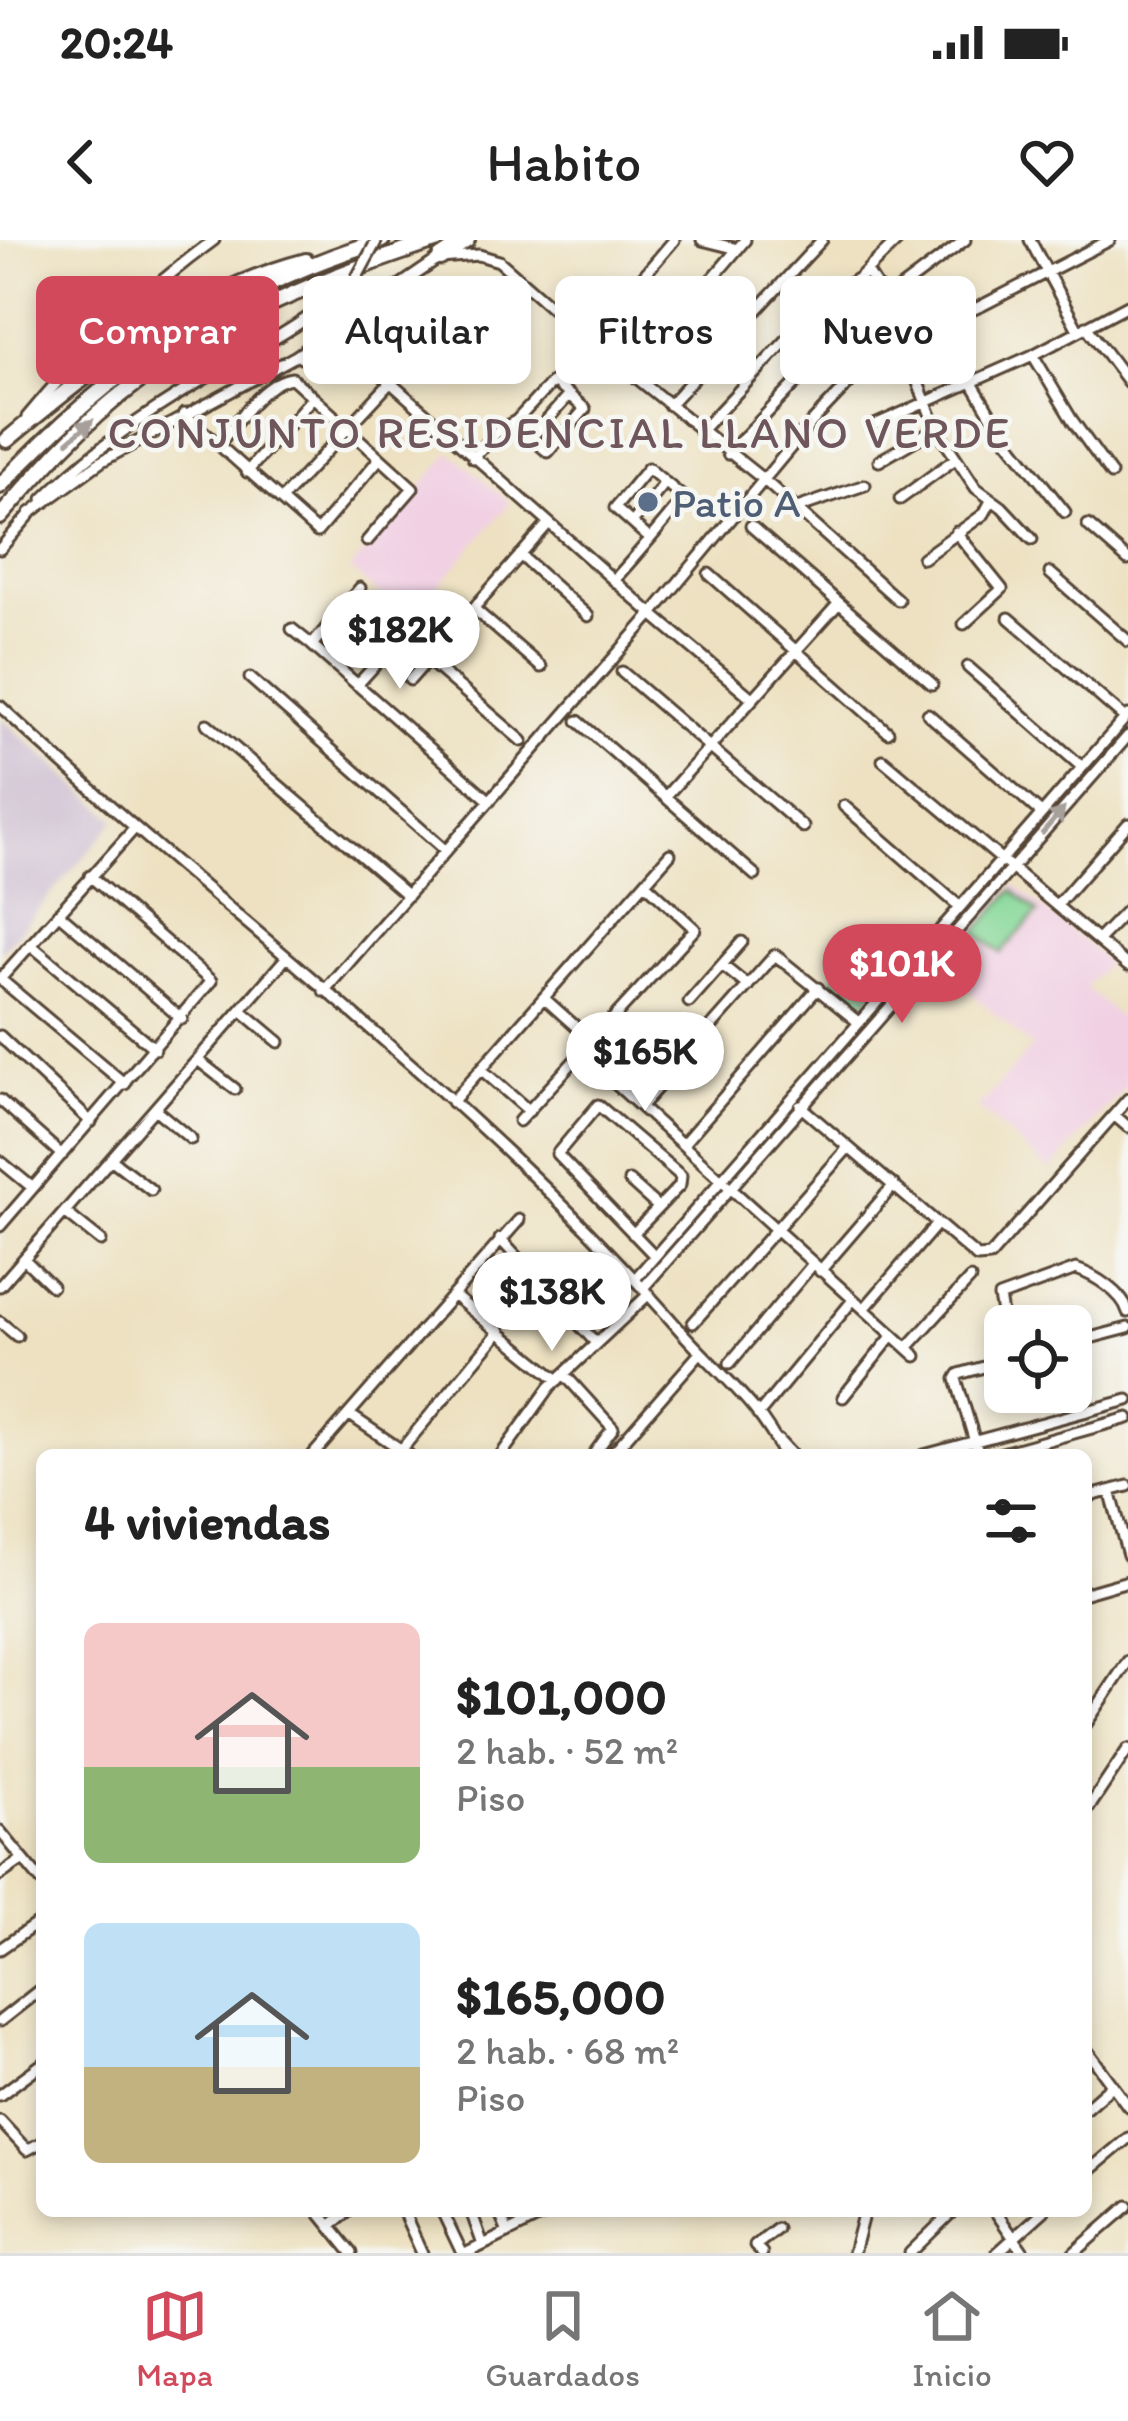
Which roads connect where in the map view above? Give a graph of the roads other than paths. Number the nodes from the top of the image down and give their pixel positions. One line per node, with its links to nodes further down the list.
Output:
1 (202, 240): 16 (street)
2 (214, 240): 16 (street)
3 (379, 240): 14 (highway); 75 (street, bridge)
4 (438, 240): 76 (highway, one-way to 4)
5 (467, 240): 15 (highway)
6 (674, 240): 22 (street)
7 (702, 240): 13 (street)
8 (822, 240): 49 (street)
9 (898, 240): 17 (street)
10 (965, 240): 25 (street)
11 (1030, 240): 18 (street)
12 (1110, 240): 18 (street)
13 (742, 244): 23 (street)
14 (351, 249): 20 (highway); 68 (highway)
15 (440, 258): 21 (street); 28 (street)
16 (175, 269): 19 (street)
17 (867, 271): 24 (street); 55 (street)
18 (1047, 271): 27 (street); 29 (street)
19 (167, 276)
20 (258, 276)
21 (414, 276)
22 (641, 276)
23 (715, 276)
24 (870, 276)
25 (918, 276)
26 (1128, 305): 29 (street)
27 (976, 308)
28 (555, 310)
29 (1082, 328): 31 (street); 35 (street)
30 (303, 350): 33 (street)
31 (1033, 355): 34 (street); 65 (street)
32 (303, 358): 33 (street)
33 (284, 363): 50 (street)
34 (976, 381)
35 (1128, 382)
36 (54, 384): 57 (street)
37 (75, 384): 57 (highway)
38 (389, 384): 54 (street)
39 (391, 384): 61 (street)
40 (642, 384): 49 (street)
41 (795, 384): 59 (street)
42 (848, 384): 66 (street)
43 (918, 384): 48 (street)
44 (970, 384): 48 (street)
45 (973, 384): 74 (street)
46 (569, 395): 51 (street); 56 (street); 56 (street)
47 (312, 398): 54 (street); 58 (street); 64 (street)
48 (925, 403): 52 (street); 53 (street)
49 (669, 406): 55 (street)
50 (184, 414): 58 (street); 75 (street)
51 (513, 423): 56 (street); 61 (street)
52 (870, 427)
53 (936, 428): 62 (street); 63 (street)
54 (348, 429): 60 (street); 71 (street)
55 (700, 432): 59 (street)
56 (531, 438)
57 (4, 444)
58 (218, 445): 64 (street)
59 (728, 454): 66 (street)
60 (380, 458): 71 (street); 84 (street)
61 (473, 458): 78 (street)
62 (956, 459): 70 (street); 72 (street)
63 (879, 460)
64 (247, 472): 71 (street)
65 (1112, 474)
66 (764, 480): 73 (street); 96 (street)
67 (665, 482): 77 (street); 77 (street); 82 (street)
68 (0, 485)
69 (865, 485): 73 (street)
70 (900, 499)
71 (281, 500)
72 (991, 501): 81 (street); 83 (street)
73 (796, 508): 93 (street)
74 (1065, 512)
75 (30, 513): 85 (street)
76 (0, 517)
77 (632, 523): 82 (street)
78 (548, 524): 86 (street); 91 (street)
79 (1088, 525): 88 (street)
80 (751, 526): 94 (street)
81 (956, 532): 87 (street); 99 (street)
82 (650, 539): 91 (street)
83 (1032, 539)
84 (368, 541)
85 (0, 549)
86 (520, 555): 95 (street); 97 (street)
87 (923, 558)
88 (1128, 560)
89 (1050, 573): 102 (street)
90 (709, 574): 104 (street)
91 (614, 580): 96 (street)
92 (360, 588): 103 (street)
93 (898, 600)
94 (839, 603): 104 (street); 111 (street)
95 (473, 608): 105 (street); 106 (street)
96 (652, 614): 113 (street); 126 (street)
97 (588, 616)
98 (1009, 618): 116 (street)
99 (964, 624)
100 (292, 629): 103 (street)
101 (399, 639): 112 (street)
102 (1128, 641)
103 (311, 645): 112 (street)
104 (796, 651): 113 (street); 119 (street)
105 (428, 660): 110 (street); 121 (street)
106 (541, 667)
107 (968, 667): 124 (street)
108 (622, 672): 122 (street)
109 (250, 678): 132 (street)
110 (410, 680)
111 (932, 684)
112 (357, 685): 126 (street)
113 (753, 699): 122 (street)
114 (0, 706): 131 (street)
115 (928, 714): 128 (street)
116 (1127, 716): 124 (street)
117 (578, 721): 125 (street)
118 (207, 724): 139 (street)
119 (888, 732)
120 (1128, 736): 135 (street, one-way to 120)
121 (522, 741)
122 (710, 747): 125 (street); 130 (street)
123 (883, 760): 134 (street)
124 (1082, 767): 128 (street)
125 (665, 797): 136 (street)
126 (490, 800): 132 (street)
127 (844, 806): 141 (street)
128 (1041, 813): 134 (street)
129 (1128, 824): 140 (street)
130 (802, 827)
131 (134, 829): 137 (street); 147 (street)
132 (445, 850): 139 (street)
133 (670, 854): 138 (street)
134 (1000, 860): 135 (street); 141 (street)
135 (1011, 868): 140 (street); 174 (street)
136 (755, 875)
137 (89, 876): 143 (street); 156 (street)
138 (645, 883): 153 (street); 161 (street)
139 (406, 895): 152 (street)
140 (1057, 905): 144 (street)
141 (959, 906): 157 (street)
142 (1128, 909): 144 (street)
143 (58, 913): 146 (street); 156 (street)
144 (1098, 940): 149 (street)
145 (742, 942): 148 (street)
146 (31, 945): 162 (street); 167 (street)
147 (286, 958): 152 (street); 155 (street)
148 (722, 965): 150 (street); 154 (street)
149 (1128, 966)
150 (748, 986): 151 (street); 163 (street)
151 (818, 988): 157 (street); 182 (street)
152 (324, 992): 172 (street)
153 (545, 999): 161 (street); 165 (street)
154 (689, 1003)
155 (242, 1011): 160 (street); 164 (street)
156 (182, 1018): 162 (street)
157 (857, 1021): 169 (street)
158 (648, 1030): 163 (street)
159 (0, 1036): 179 (street)
160 (279, 1042)
161 (594, 1043): 176 (street)
162 (155, 1049): 167 (street)
163 (682, 1060): 173 (street)
164 (199, 1061): 168 (street); 175 (street)
165 (482, 1070): 172 (street); 176 (street)
166 (611, 1080): 173 (street)
167 (125, 1084): 179 (street)
168 (235, 1089)
169 (791, 1098): 174 (street); 188 (street)
170 (1128, 1099): 177 (street)
171 (0, 1100): 184 (street)
172 (452, 1102): 207 (street)
173 (641, 1106): 182 (street)
174 (802, 1107): 183 (street); 188 (street)
175 (156, 1110): 181 (street); 185 (street)
176 (529, 1112): 178 (street)
177 (1114, 1115): 180 (street); 196 (street)
178 (519, 1121)
179 (91, 1122): 184 (street)
180 (1128, 1127)
181 (191, 1139)
182 (682, 1144): 188 (street)
183 (847, 1149): 189 (street); 197 (street)
184 (62, 1155): 190 (street)
185 (112, 1160): 191 (street); 193 (street)
186 (0, 1161): 190 (street)
187 (629, 1181): 192 (street)
188 (725, 1184): 197 (street); 201 (street); 207 (street)
189 (894, 1185): 196 (street); 203 (street)
190 (33, 1188): 195 (street)
191 (151, 1190)
192 (658, 1208): 198 (street); 198 (street)
193 (66, 1213): 200 (street); 202 (street)
194 (519, 1220): 199 (street)
195 (1, 1223)
196 (937, 1223): 211 (street)
197 (776, 1231): 203 (street); 214 (street)
198 (633, 1234): 201 (street)
199 (500, 1239): 208 (street); 220 (street)
200 (101, 1241)
201 (655, 1256): 207 (street)
202 (24, 1259): 205 (street); 206 (street)
203 (817, 1267): 209 (street); 222 (street)
204 (970, 1279): 217 (street)
205 (0, 1286)
206 (52, 1286)
207 (642, 1287): 220 (street); 221 (street)
208 (454, 1294): 216 (street); 227 (street)
209 (853, 1300): 211 (street); 228 (street)
210 (1000, 1305): 212 (street)
211 (864, 1309): 217 (street)
212 (1128, 1312)
213 (0, 1322): 218 (street)
214 (693, 1323)
215 (1128, 1328): 219 (street)
216 (500, 1331): 224 (street); 234 (street)
217 (892, 1335): 225 (street)
218 (16, 1336)
219 (1092, 1337)
220 (596, 1343): 224 (street)
221 (700, 1353): 228 (street); 237 (street)
222 (730, 1363)
223 (984, 1367): 231 (street)
224 (561, 1377): 235 (street); 236 (street)
225 (843, 1397)
226 (1128, 1400): 231 (street)
227 (350, 1415): 232 (street); 233 (street)
228 (758, 1415): 230 (street)
229 (1128, 1418): 242 (street)
230 (775, 1436): 238 (street); 239 (street)
231 (975, 1441): 240 (street); 241 (street)
232 (319, 1449)
233 (401, 1449)
234 (407, 1449)
235 (506, 1449)
236 (597, 1449)
237 (616, 1449)
238 (780, 1449)
239 (787, 1449)
240 (946, 1449)
241 (977, 1449)
242 (1017, 1449)
243 (1128, 1486): 244 (street)
244 (1110, 1491): 245 (street); 246 (street)
245 (1092, 1496)
246 (1128, 1555)
247 (1128, 1581): 248 (street)
248 (1092, 1591)
249 (1128, 1661): 250 (street)
250 (1092, 1715)
251 (1128, 1749): 252 (street)
252 (1092, 1803)
253 (0, 1831): 254 (street)
254 (22, 1858): 255 (street); 256 (street)
255 (0, 1875)
256 (36, 1875)
257 (36, 1924): 258 (street)
258 (0, 1949)
259 (36, 1993): 260 (street)
260 (0, 2020)
261 (1092, 2058): 263 (street)
262 (36, 2069): 264 (street)
263 (1111, 2086): 265 (street); 266 (street)
264 (0, 2095)
265 (1092, 2103)
266 (1128, 2106)
267 (0, 2121): 269 (street)
268 (1128, 2138): 270 (street)
269 (36, 2145)
270 (1092, 2169)
271 (1128, 2206): 296 (street)
272 (323, 2217): 283 (street)
273 (341, 2217): 283 (street)
274 (406, 2217): 289 (street)
275 (445, 2217): 290 (street)
276 (473, 2217): 287 (street)
277 (501, 2217): 285 (street)
278 (541, 2217): 285 (street)
279 (862, 2217): 292 (street)
280 (947, 2217): 293 (street)
281 (999, 2217): 286 (street)
282 (1037, 2217): 286 (street)
283 (330, 2226): 288 (street)
284 (777, 2229): 291 (street)
285 (508, 2233): 287 (street)
286 (1014, 2238): 294 (street); 295 (street)
287 (483, 2245): 290 (street)
288 (352, 2253)
289 (422, 2253)
290 (465, 2253)
291 (761, 2253)
292 (853, 2253)
293 (910, 2253)
294 (997, 2253)
295 (1024, 2253)
296 (1074, 2253)

